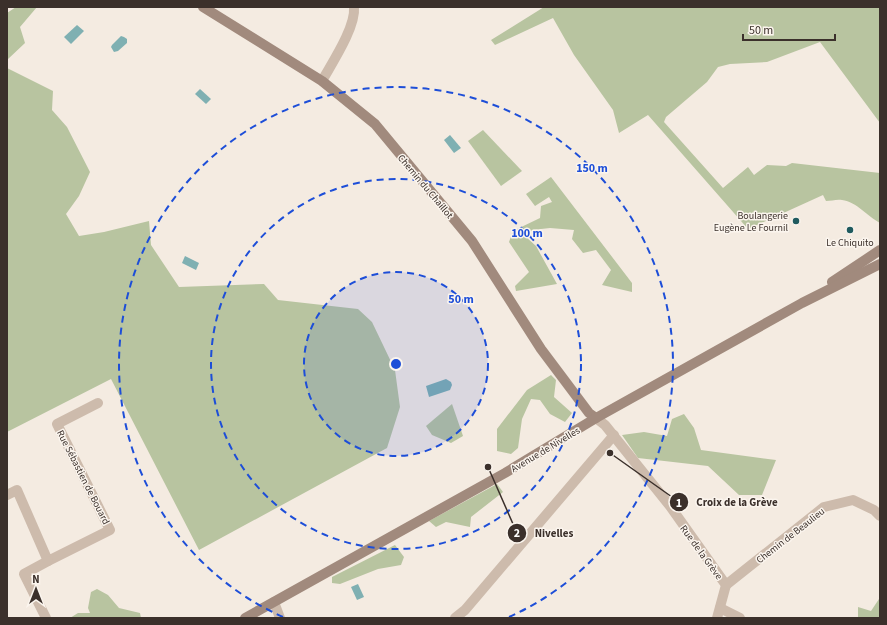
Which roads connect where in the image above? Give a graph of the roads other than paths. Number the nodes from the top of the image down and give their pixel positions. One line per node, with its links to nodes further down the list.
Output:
1 (203, 7): 3 (main road, Chemin du Chaillot)
2 (354, 7): 3 (street)
3 (322, 81): 8 (main road, Chemin du Chaillot)
4 (880, 250): 6 (main road, Avenue de Nivelles)
5 (880, 264): 6 (main road, Avenue de Nivelles)
6 (802, 303): 8 (main road, Avenue de Nivelles)
7 (98, 404): 12 (street, Rue Sébastien de Bouard)
8 (596, 418): 9 (street, Rue de la Grève); 14 (main road, Avenue de Nivelles)
9 (614, 436): 13 (street, Rue de la Grève); 19 (street)
10 (7, 495): 12 (street)
11 (880, 516): 13 (street, Chemin de Beaulieu)
12 (48, 561): 16 (street, Rue Sébastien de Bouard)
13 (726, 585): 15 (street, Rue de la Grève)
14 (274, 602): 17 (main road, Avenue de Nivelles); 18 (street)
15 (718, 613): 20 (street)
16 (46, 618)
17 (245, 618)
18 (280, 618)
19 (455, 618)
20 (740, 618)

